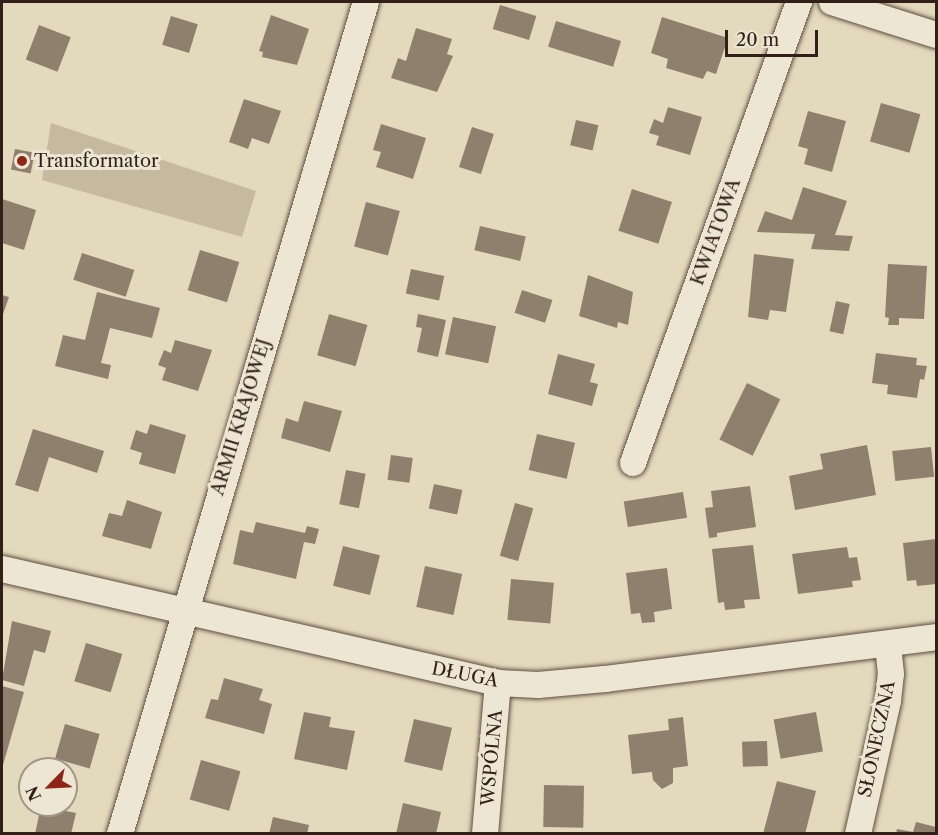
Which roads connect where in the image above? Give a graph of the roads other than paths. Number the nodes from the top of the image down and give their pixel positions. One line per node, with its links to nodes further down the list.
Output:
1 (366, 2): 7 (street, ARMII KRAJOWEJ)
2 (799, 2): 5 (street, KWIATOWA)
3 (832, 2): 4 (street)
4 (936, 35)
5 (633, 463)
6 (2, 569): 7 (street, DŁUGA)
7 (182, 613): 10 (street, DŁUGA); 11 (street, ARMII KRAJOWEJ)
8 (936, 637): 9 (street, DŁUGA)
9 (888, 645): 10 (street, DŁUGA); 13 (street, SŁONECZNA)
10 (498, 683): 12 (street, WSPÓLNA)
11 (120, 834)
12 (485, 834)
13 (858, 834)

